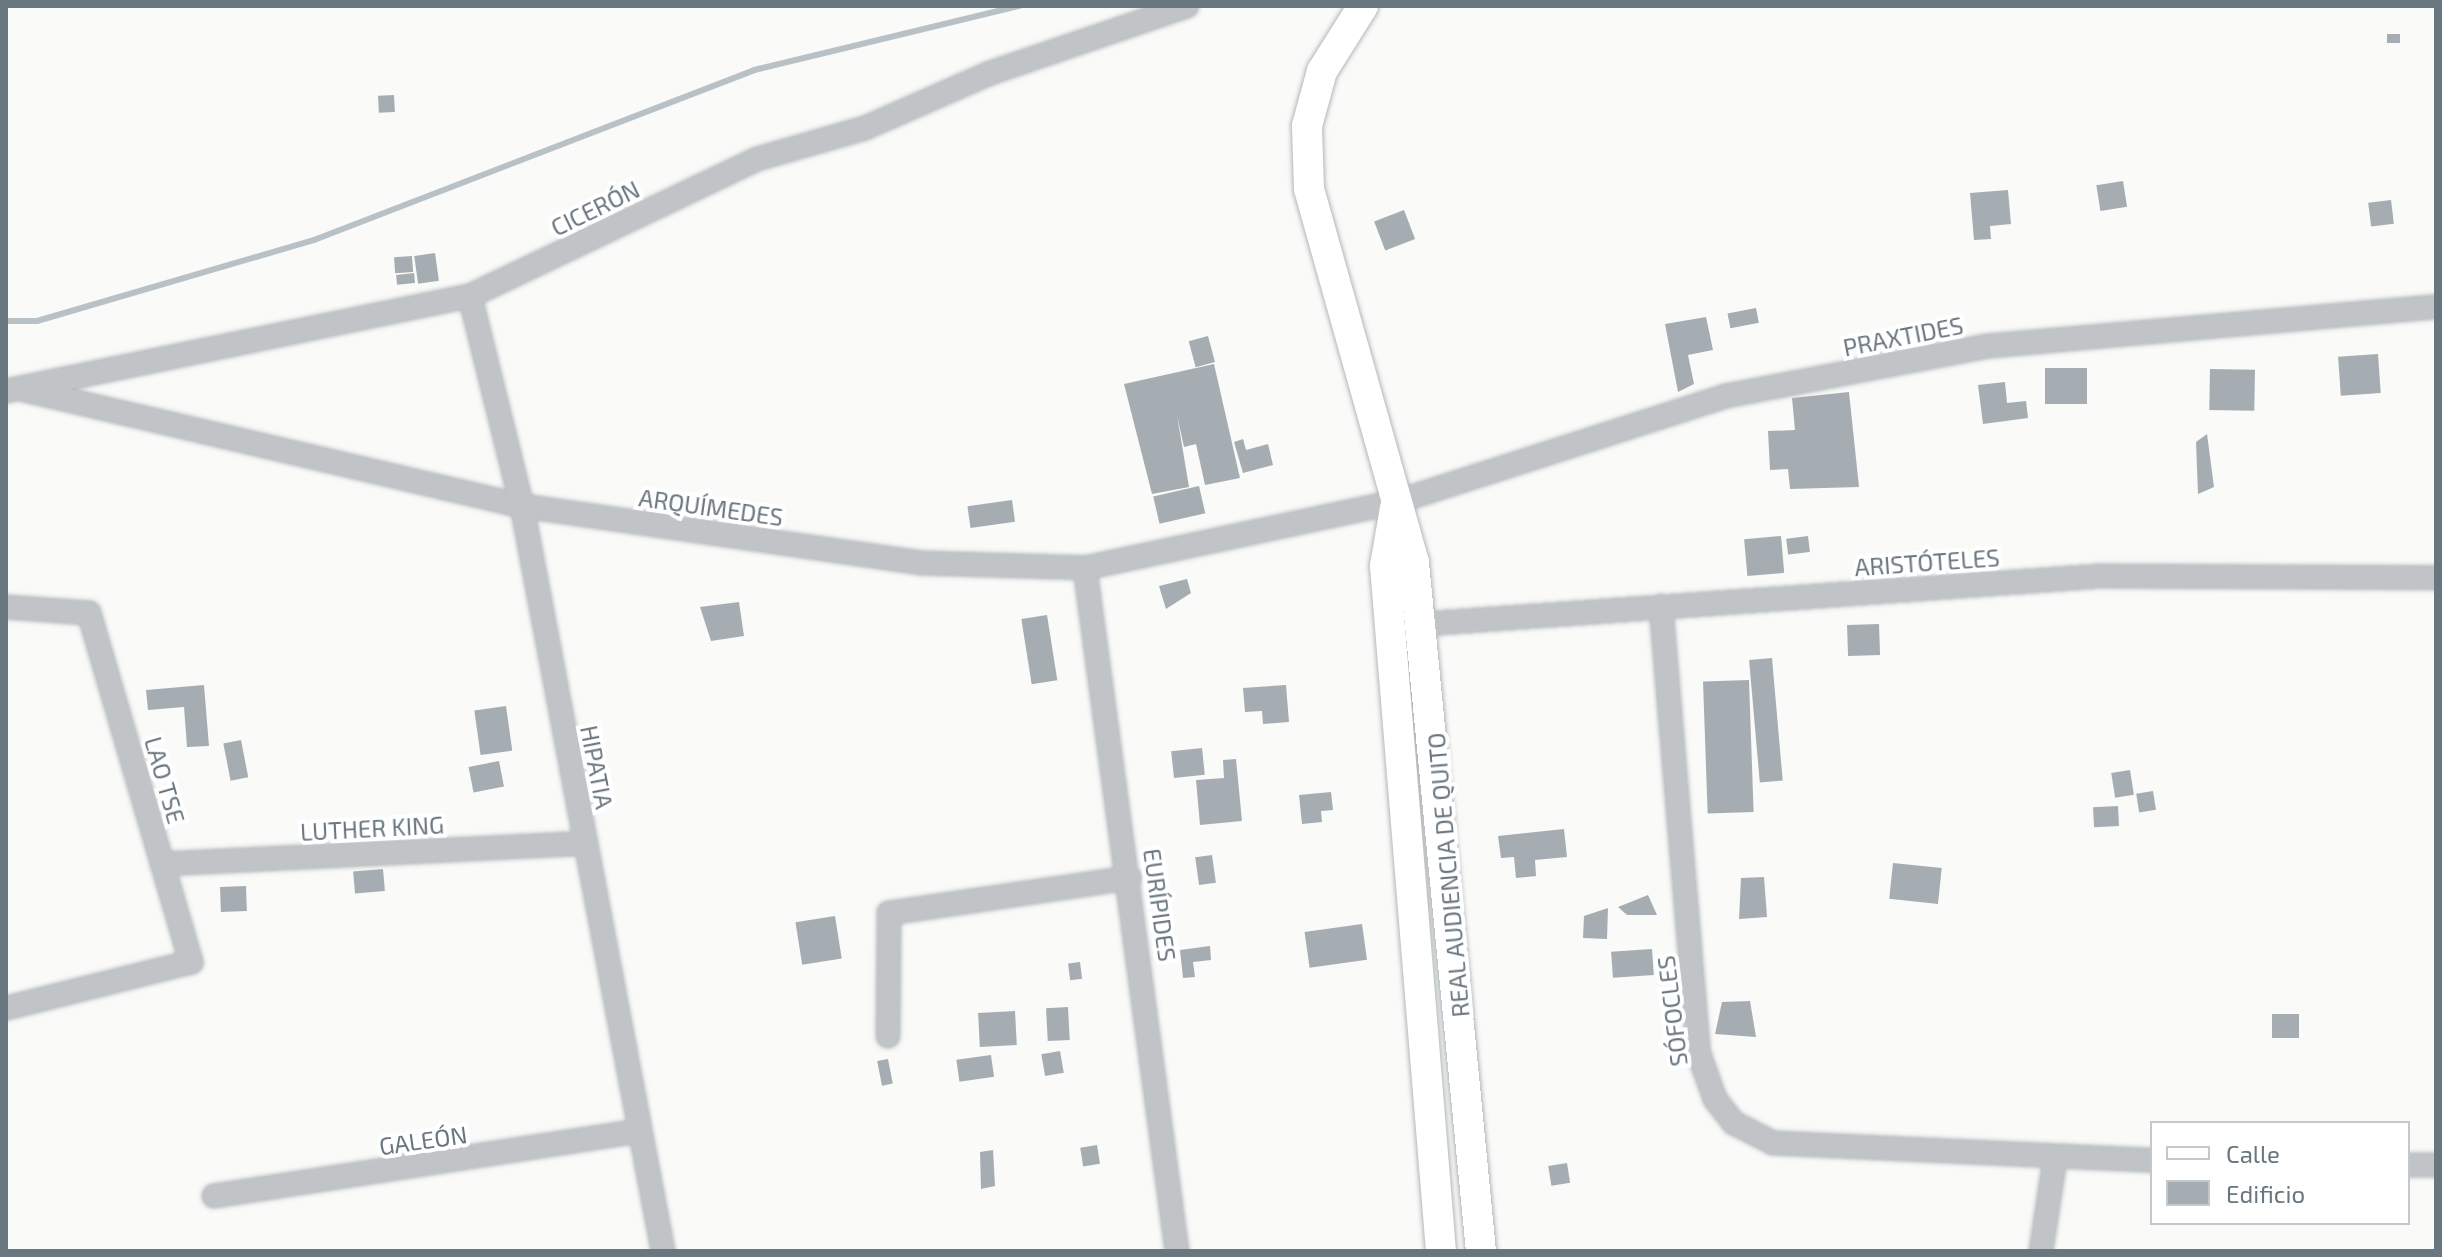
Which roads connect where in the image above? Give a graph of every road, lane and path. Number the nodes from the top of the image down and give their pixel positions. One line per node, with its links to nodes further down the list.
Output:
1 (1187, 6): 3 (street, CICERÓN)
2 (1363, 6): 6 (main road, REAL AUDIENCIA DE QUITO)
3 (470, 296): 5 (street, CICERÓN); 7 (street, HIPATIA)
4 (2436, 307): 6 (street, PRAXTIDES)
5 (15, 390): 7 (street, ARQUÍMEDES)
6 (1396, 502): 8 (street, ARQUÍMEDES); 12 (main road, REAL AUDIENCIA DE QUITO); 26 (main road, REAL AUDIENCIA DE QUITO)
7 (522, 506): 8 (street, ARQUÍMEDES); 13 (street, HIPATIA)
8 (1085, 568): 15 (street, EURÍPIDES)
9 (2436, 578): 10 (street, ARISTÓTELES)
10 (1661, 606): 12 (street, ARISTÓTELES); 19 (street, SÓFOCLES)
11 (6, 607): 14 (street, LAO TSE)
12 (1423, 624): 27 (main road, REAL AUDIENCIA DE QUITO)
13 (585, 843): 14 (street, LUTHER KING); 18 (street, HIPATIA)
14 (162, 864): 16 (street, LAO TSE)
15 (1129, 878): 17 (street); 25 (street, EURÍPIDES)
16 (6, 1008)
17 (888, 1036)
18 (639, 1131): 23 (street, GALEÓN); 24 (street, HIPATIA)
19 (2055, 1158): 20 (street, SÓFOCLES); 28 (street)
20 (2150, 1160)
21 (2410, 1165): 22 (street)
22 (2436, 1165)
23 (214, 1196)
24 (663, 1251)
25 (1177, 1251)
26 (1441, 1251)
27 (1481, 1251)
28 (2041, 1251)

